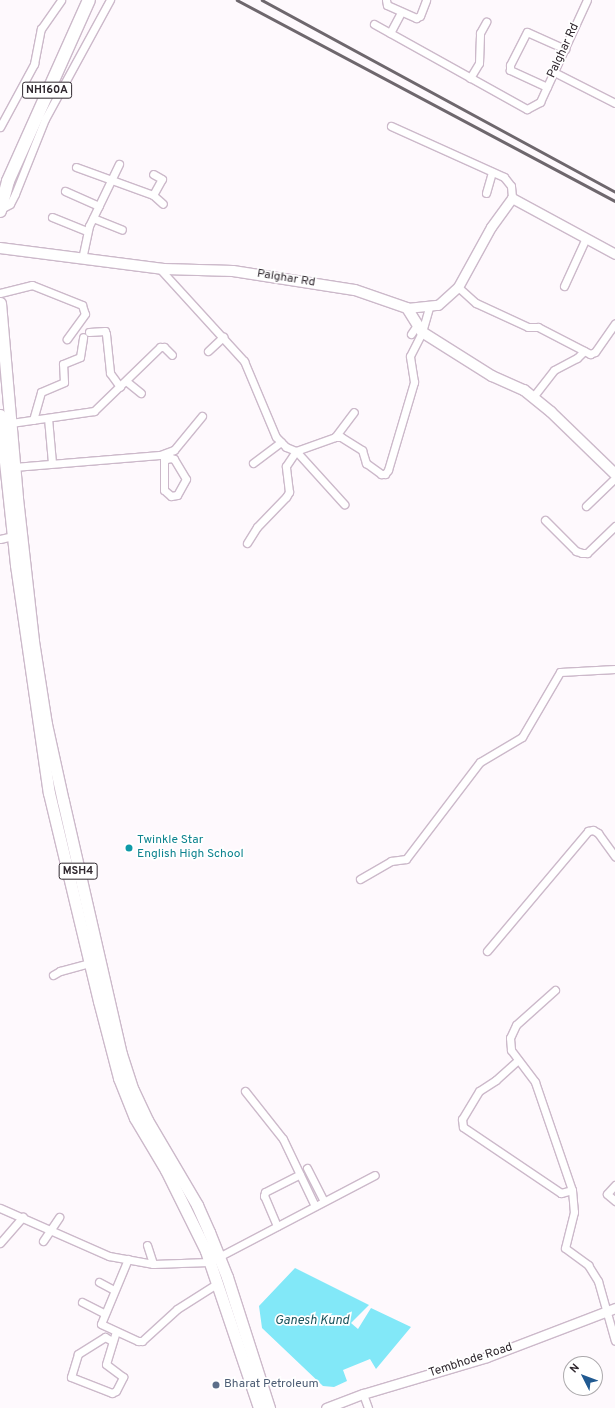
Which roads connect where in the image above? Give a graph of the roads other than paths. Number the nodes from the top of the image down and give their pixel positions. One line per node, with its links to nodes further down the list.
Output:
1 (61, 0): 16 (street)
2 (89, 0): 30 (highway, NH160A)
3 (110, 0): 30 (street)
4 (386, 0): 7 (street)
5 (426, 0): 7 (street)
6 (588, 0): 11 (street, Palghar Rd)
7 (401, 12): 10 (street)
8 (486, 22): 13 (street)
9 (374, 24): 10 (street)
10 (390, 33): 13 (street)
11 (565, 48): 12 (street, Palghar Rd); 14 (street)
12 (554, 72): 14 (street, Palghar Rd); 15 (street)
13 (470, 78): 14 (street, Palghar Rd)
14 (547, 87)
15 (615, 103)
16 (4, 112): 18 (street)
17 (391, 126): 21 (street)
18 (0, 127)
19 (119, 164): 23 (street)
20 (76, 167): 23 (street)
21 (492, 172): 25 (street); 27 (street)
22 (153, 174): 26 (street)
23 (112, 178): 26 (street); 29 (street)
24 (65, 192): 29 (street)
25 (486, 192)
26 (153, 195): 28 (street)
27 (512, 198): 35 (street); 41 (street)
28 (163, 204)
29 (99, 206): 32 (street)
30 (0, 210)
31 (52, 217): 34 (street)
32 (93, 218): 33 (street); 34 (street)
33 (122, 230)
34 (87, 231): 38 (street)
35 (586, 238): 37 (street); 40 (street)
36 (0, 248): 38 (main road, Palghar Rd)
37 (615, 254)
38 (82, 259): 39 (main road, Palghar Rd)
39 (160, 269): 44 (main road, Palghar Rd); 51 (street)
40 (564, 286)
41 (458, 287): 45 (street); 54 (street)
42 (0, 293): 52 (street)
43 (0, 303): 65 (main road, MSH4)
44 (408, 308): 45 (street, Palghar Rd); 47 (main road)
45 (429, 308): 47 (street)
46 (615, 323): 54 (street)
47 (420, 328): 49 (street); 59 (main road); 66 (street)
48 (89, 332): 57 (street)
49 (411, 334)
50 (83, 337): 64 (street)
51 (223, 337): 53 (street); 67 (street)
52 (67, 339)
53 (208, 351)
54 (584, 351): 59 (street)
55 (172, 356): 56 (street)
56 (126, 381): 57 (street); 58 (street)
57 (120, 387): 63 (street)
58 (140, 393)
59 (533, 397): 73 (main road)
60 (354, 412): 66 (street)
61 (0, 415): 79 (main road, MSH4)
62 (202, 416): 69 (street)
63 (48, 418): 64 (street); 70 (street)
64 (33, 420): 65 (street)
65 (11, 423): 72 (main road, MSH4)
66 (335, 437): 68 (street)
67 (281, 442): 68 (street); 71 (street)
68 (296, 451): 75 (street); 81 (street)
69 (169, 455): 69 (street); 70 (street)
70 (52, 463): 72 (street)
71 (253, 463)
72 (14, 466): 79 (main road, MSH4)
73 (615, 474)
74 (615, 478): 76 (street)
75 (344, 504)
76 (586, 506)
77 (545, 520): 78 (street)
78 (615, 526)
79 (17, 535): 80 (street); 85 (main road, MSH4)
80 (0, 538)
81 (247, 543)
82 (615, 669): 84 (street)
83 (615, 856): 86 (street)
84 (360, 879)
85 (88, 935): 87 (main road, MSH4); 109 (main road, MSH4)
86 (487, 951)
87 (90, 963): 88 (street); 109 (main road, MSH4)
88 (53, 975)
89 (555, 990): 90 (street)
90 (518, 1060): 96 (street); 96 (street)
91 (245, 1091): 93 (street)
92 (307, 1168): 97 (street)
93 (300, 1174): 99 (street); 103 (street)
94 (375, 1175): 97 (street)
95 (615, 1185): 98 (street)
96 (572, 1190): 116 (street)
97 (324, 1201): 99 (street)
98 (615, 1201)
99 (315, 1206): 103 (street)
100 (0, 1208): 101 (street)
101 (23, 1217): 104 (street); 106 (street)
102 (59, 1217): 104 (street)
103 (277, 1226): 109 (street)
104 (50, 1232): 105 (street); 108 (street)
105 (43, 1241)
106 (0, 1243)
107 (147, 1246): 110 (street)
108 (128, 1259): 110 (street); 113 (street)
109 (214, 1259): 110 (street); 112 (main road, MSH4); 123 (main road, MSH4)
110 (153, 1264)
111 (99, 1282): 113 (street)
112 (218, 1283): 118 (street); 122 (main road, MSH4)
113 (114, 1290): 117 (street)
114 (82, 1302): 117 (street)
115 (615, 1308): 116 (street, Tembhode Road)
116 (605, 1312): 120 (street); 121 (street, Tembhode Road)
117 (104, 1313): 118 (street)
118 (116, 1332): 119 (street)
119 (112, 1341): 119 (street)
120 (615, 1342)
121 (363, 1394): 124 (street, Tembhode Road); 125 (street)
122 (259, 1408)
123 (270, 1408)
124 (326, 1408)
125 (368, 1408)

